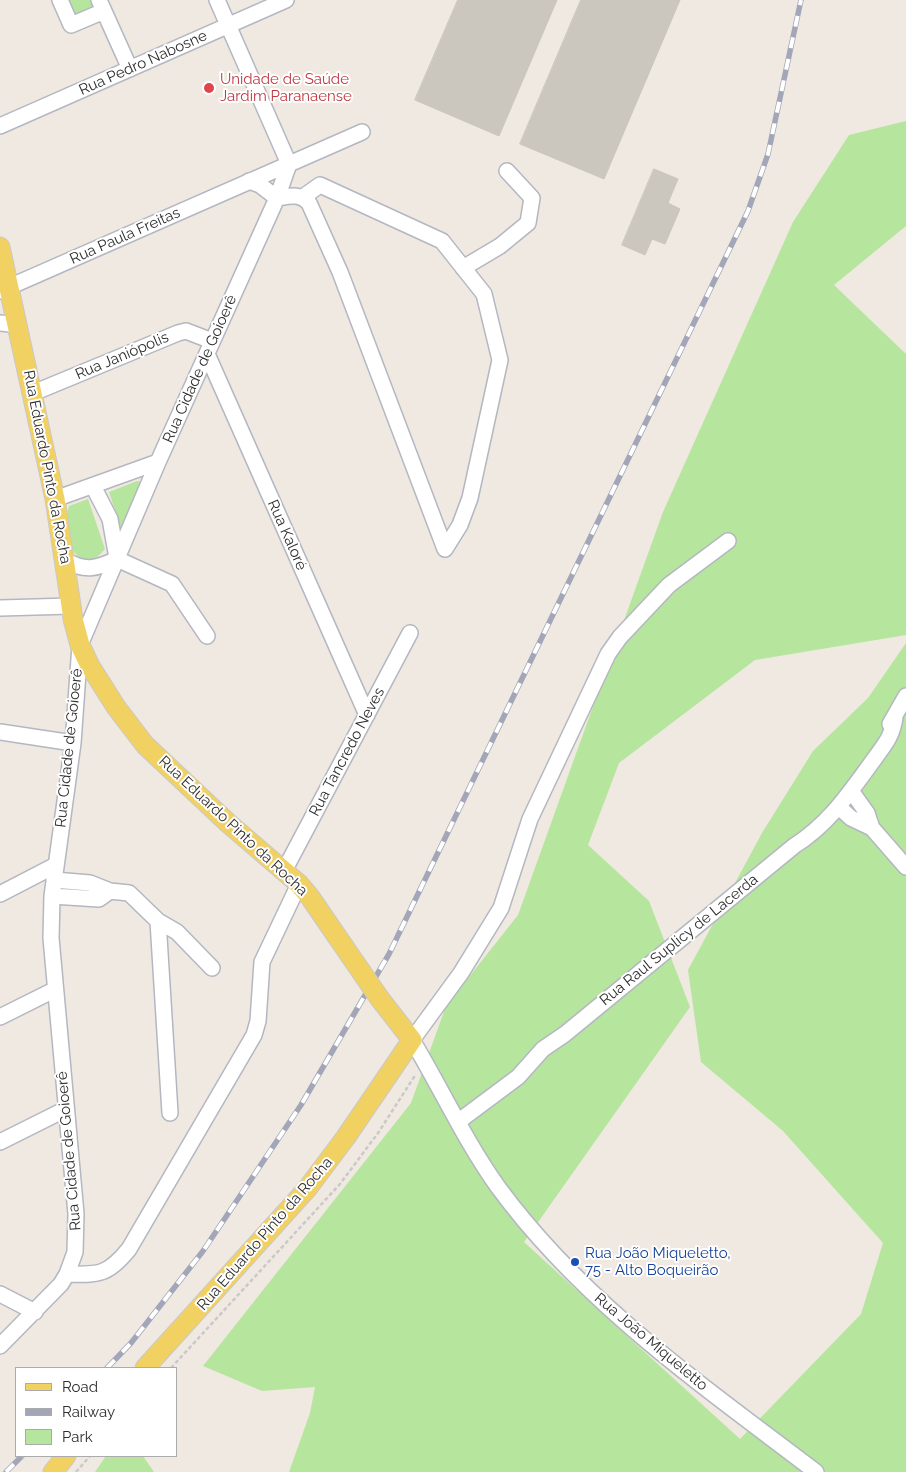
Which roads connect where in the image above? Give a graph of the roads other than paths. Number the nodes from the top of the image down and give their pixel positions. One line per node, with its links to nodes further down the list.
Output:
1 (60, 0): 4 (street)
2 (217, 0): 5 (street)
3 (286, 0): 5 (street, Rua Pedro Nabosne)
4 (102, 5): 6 (street)
5 (228, 26): 6 (street, Rua Pedro Nabosne); 9 (street)
6 (130, 69): 7 (street, Rua Pedro Nabosne)
7 (0, 126)
8 (362, 132): 9 (street, Rua Paula Freitas)
9 (289, 164): 11 (street, Rua Paula Freitas); 13 (street, Rua Cidade de Goioerê)
10 (507, 171): 15 (street)
11 (249, 181): 13 (street); 16 (street, Rua Paula Freitas)
12 (304, 197): 13 (street); 15 (street); 15 (street)
13 (277, 198): 18 (street, Rua Cidade de Goioerê)
14 (0, 247): 16 (main road, Rua Eduardo Pinto da Rocha)
15 (464, 268)
16 (5, 288): 17 (main road, Rua Eduardo Pinto da Rocha)
17 (9, 324): 19 (main road, Rua Eduardo Pinto da Rocha)
18 (210, 348): 19 (street, Rua Janiópolis); 20 (street, Rua Cidade de Goioerê); 32 (street, Rua Kaloré)
19 (33, 393): 22 (main road, Rua Eduardo Pinto da Rocha)
20 (158, 462): 21 (street); 24 (street, Rua Cidade de Goioerê)
21 (93, 486): 22 (street); 24 (street)
22 (55, 499): 25 (main road, Rua Eduardo Pinto da Rocha)
23 (728, 541): 49 (street)
24 (117, 559): 25 (street); 29 (street); 30 (street, Rua Cidade de Goioerê)
25 (65, 560): 26 (main road, Rua Eduardo Pinto da Rocha)
26 (71, 606): 27 (street); 30 (main road, Rua Eduardo Pinto da Rocha)
27 (0, 608)
28 (410, 633): 32 (street, Rua Tancredo Neves)
29 (207, 636)
30 (80, 645): 34 (street, Rua Cidade de Goioerê); 39 (main road, Rua Eduardo Pinto da Rocha)
31 (906, 696): 35 (street, Rua Raul Suplicy de Lacerda)
32 (366, 715): 39 (street, Rua Tancredo Neves)
33 (0, 732): 34 (street)
34 (73, 743): 40 (street, Rua Cidade de Goioerê)
35 (852, 792): 36 (street, Rua Raul Suplicy de Lacerda); 37 (street)
36 (840, 808): 37 (street); 52 (street, Rua Raul Suplicy de Lacerda)
37 (872, 828): 38 (street)
38 (906, 867)
39 (284, 871): 41 (main road, Rua Eduardo Pinto da Rocha)
40 (55, 873): 42 (street); 43 (street); 44 (street, Rua Cidade de Goioerê)
41 (299, 884): 49 (main road, Rua Eduardo Pinto da Rocha, bridge); 54 (street)
42 (110, 891): 44 (street); 45 (street)
43 (0, 894)
44 (52, 896): 47 (street, Rua Cidade de Goioerê)
45 (158, 921): 46 (street); 51 (street)
46 (212, 968)
47 (54, 990): 48 (street); 50 (street, Rua Cidade de Goioerê)
48 (0, 1017)
49 (412, 1040): 52 (street, Rua João Miqueletto); 58 (main road, Rua Eduardo Pinto da Rocha)
50 (66, 1110): 53 (street); 54 (street, Rua Cidade de Goioerê)
51 (170, 1112)
52 (459, 1121): 61 (street, Rua João Miqueletto)
53 (0, 1142)
54 (68, 1274): 56 (street, Rua Cidade de Goioerê)
55 (0, 1294): 56 (street)
56 (35, 1312): 57 (street, Rua Cidade de Goioerê)
57 (0, 1346)
58 (147, 1367)
59 (65, 1457): 60 (main road)
60 (53, 1472)
61 (816, 1472)

